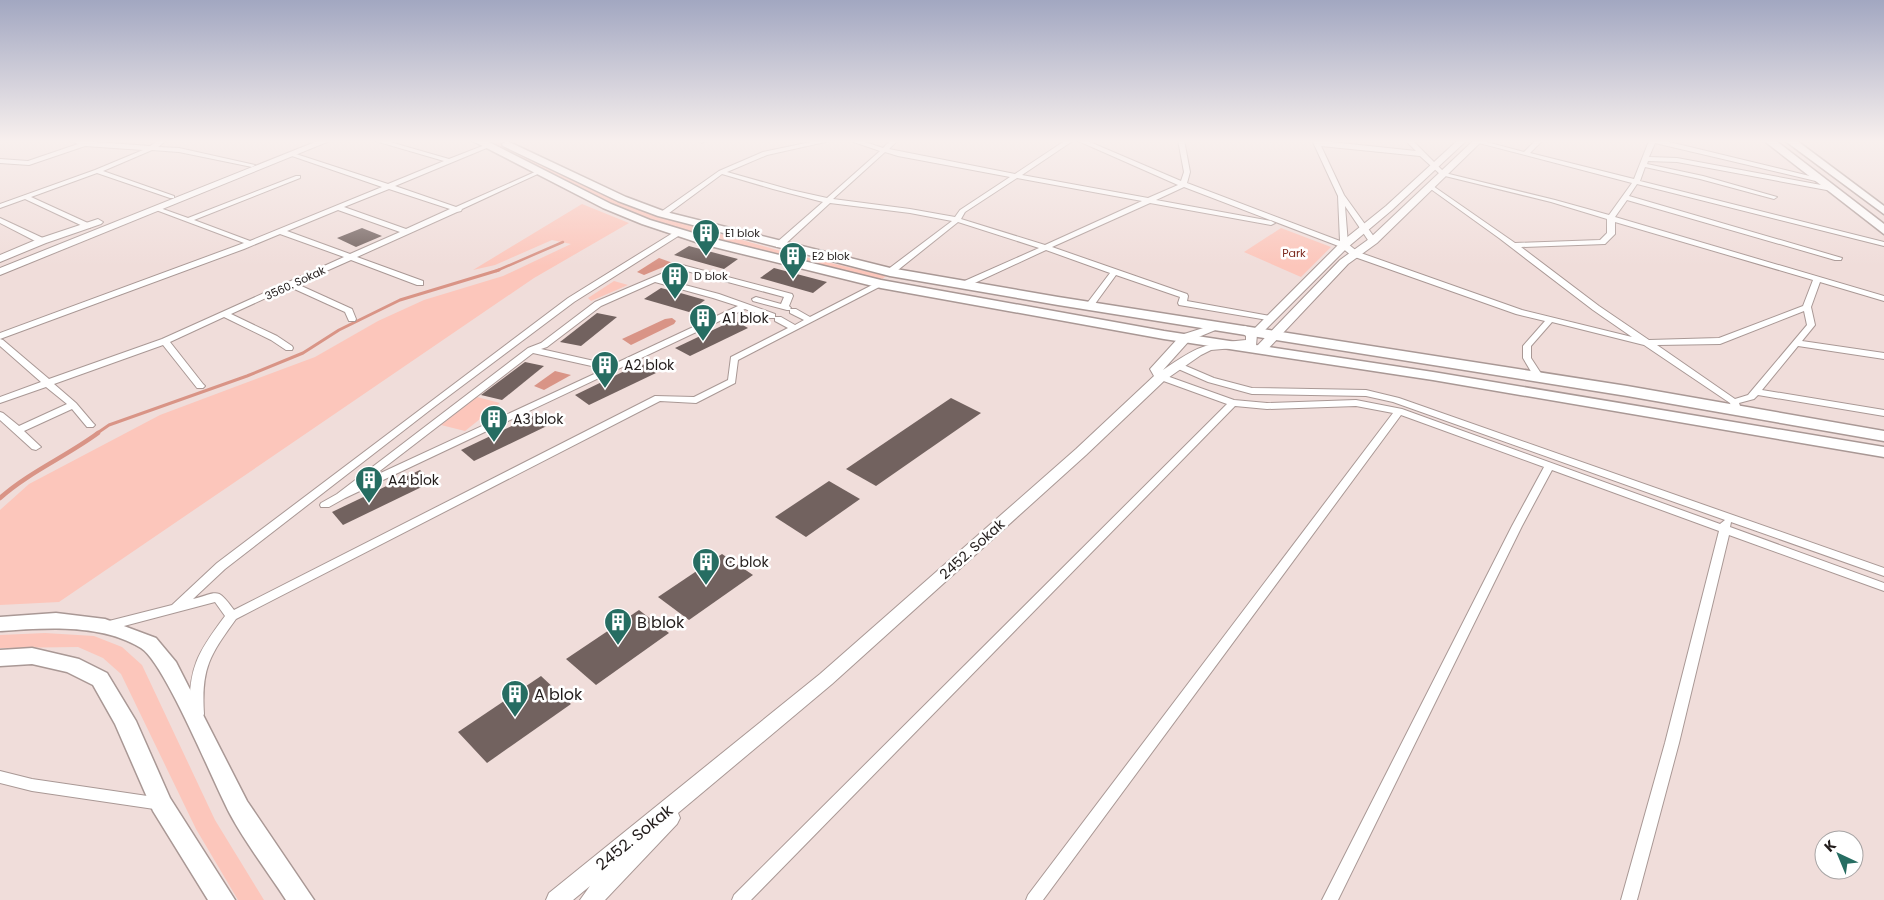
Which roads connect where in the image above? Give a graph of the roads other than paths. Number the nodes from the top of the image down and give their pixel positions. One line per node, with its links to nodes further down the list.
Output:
1 (66, 182): 33 (street)
2 (129, 182): 34 (street)
3 (210, 182): 34 (main road)
4 (226, 182): 41 (main road)
5 (285, 182): 47 (street)
6 (380, 182): 28 (street)
7 (397, 182): 28 (street)
8 (518, 182): 42 (street, 3560. Sokak)
9 (559, 182): 55 (main road)
10 (587, 182): 44 (main road)
11 (707, 182): 44 (street)
12 (754, 182): 38 (street)
13 (848, 182): 38 (street)
14 (1006, 182): 48 (street)
15 (1061, 182): 37 (street)
16 (1176, 182): 29 (street)
17 (1184, 182): 29 (street)
18 (1335, 182): 32 (street)
19 (1425, 182): 51 (main road)
20 (1434, 182): 30 (main road)
21 (1484, 182): 45 (street)
22 (1635, 182): 35 (street)
23 (1645, 182): 59 (street)
24 (1719, 182): 36 (street)
25 (1795, 182): 31 (street)
26 (1823, 182): 31 (main road)
27 (1845, 182): 43 (main road)
28 (390, 185): 40 (street); 42 (street)
29 (1183, 185): 37 (street); 49 (street)
30 (1431, 187): 57 (main road); 62 (street)
31 (1832, 189): 52 (main road)
32 (1341, 195): 51 (street); 61 (street)
33 (26, 196): 39 (street); 50 (street)
34 (172, 197): 50 (main road)
35 (1624, 197): 45 (street); 67 (street)
36 (1774, 197)
37 (1151, 199): 49 (street); 64 (street)
38 (829, 200): 48 (street); 60 (street)
39 (0, 206)
40 (337, 207): 53 (street); 54 (street)
41 (158, 209): 47 (street); 63 (main road)
42 (459, 210): 54 (street, 3560. Sokak)
43 (1884, 211)
44 (662, 214): 60 (main road)
45 (1611, 217): 62 (street); 73 (street)
46 (0, 220): 56 (street)
47 (188, 220): 58 (street)
48 (957, 220): 64 (street); 70 (street)
49 (1287, 224): 61 (street)
50 (87, 226): 56 (main road)
51 (1364, 229): 57 (street); 61 (main road)
52 (1884, 230)
53 (280, 231): 58 (street); 66 (street)
54 (406, 232): 66 (street, 3560. Sokak)
55 (679, 233): 76 (main road); 128 (street)
56 (42, 241): 63 (main road); 68 (main road)
57 (1373, 241): 65 (main road)
58 (250, 243): 92 (street)
59 (1884, 244)
60 (779, 245): 70 (main road)
61 (1344, 245): 65 (street); 89 (main road)
62 (1514, 245): 96 (street)
63 (59, 247): 69 (main road)
64 (1045, 247): 71 (street); 77 (street)
65 (1355, 254): 87 (street); 89 (main road)
66 (351, 257): 74 (street); 75 (street, 3560. Sokak)
67 (1838, 258)
68 (0, 259)
69 (0, 272)
70 (890, 272): 77 (main road)
71 (1113, 274): 80 (street); 89 (street)
72 (654, 279): 81 (street); 83 (street); 101 (street)
73 (1817, 279): 79 (street); 82 (street)
74 (420, 283)
75 (292, 284): 84 (street, 3560. Sokak); 85 (street)
76 (881, 284): 86 (street); 95 (main road)
77 (963, 285): 80 (main road)
78 (756, 299): 83 (street)
79 (1884, 299)
80 (1089, 306): 88 (main road)
81 (743, 307): 90 (street); 104 (street)
82 (1807, 307): 96 (street); 97 (street)
83 (788, 309): 86 (street)
84 (226, 315): 93 (street, 3560. Sokak); 99 (street)
85 (352, 319)
86 (810, 320): 90 (street)
87 (1549, 320): 96 (street); 106 (street)
88 (1219, 326): 91 (main road); 95 (main road)
89 (1271, 326): 91 (main road); 100 (main road); 106 (main road)
90 (795, 328): 129 (street)
91 (1251, 330): 98 (main road)
92 (0, 336)
93 (165, 341): 107 (street, 3560. Sokak); 108 (street)
94 (0, 342): 107 (street)
95 (1180, 342): 98 (main road); 105 (main road)
96 (1648, 343): 113 (street)
97 (1796, 344): 102 (street); 109 (street)
98 (1240, 346): 100 (main road); 103 (main road, 2452. Sokak)
99 (288, 348)
100 (1261, 349): 121 (main road)
101 (531, 350): 104 (street); 123 (street)
102 (1884, 356)
103 (1179, 366): 105 (main road, 2452. Sokak); 125 (street)
104 (614, 368): 123 (street)
105 (1161, 377): 111 (street); 134 (main road, 2452. Sokak)
106 (1540, 378): 113 (main road)
107 (48, 383): 110 (street, 3560. Sokak); 112 (street)
108 (200, 386)
109 (1756, 392): 113 (street); 115 (street)
110 (0, 400)
111 (1233, 403): 114 (street); 141 (street)
112 (73, 405): 117 (street); 118 (street)
113 (1735, 406): 119 (main road)
114 (1399, 411): 122 (street); 142 (street)
115 (1884, 413)
116 (0, 415): 118 (street)
117 (90, 425)
118 (18, 430): 120 (street)
119 (1884, 436)
120 (36, 446)
121 (1884, 452)
122 (1550, 465): 125 (street); 143 (street)
123 (341, 496): 124 (street)
124 (325, 505)
125 (1726, 522): 126 (street); 127 (street); 144 (street)
126 (1884, 572)
127 (1884, 587)
128 (176, 608): 129 (street); 131 (street)
129 (232, 616): 133 (street)
130 (0, 624): 131 (main road)
131 (105, 626): 133 (main road)
132 (0, 658): 136 (main road)
133 (198, 729): 138 (main road)
134 (712, 774): 139 (main road, 2452. Sokak); 140 (main road, 2452. Sokak)
135 (0, 777): 136 (street)
136 (161, 804): 137 (main road)
137 (222, 900)
138 (301, 900)
139 (557, 900)
140 (590, 900)
141 (740, 900)
142 (1034, 900)
143 (1330, 900)
144 (1629, 900)

